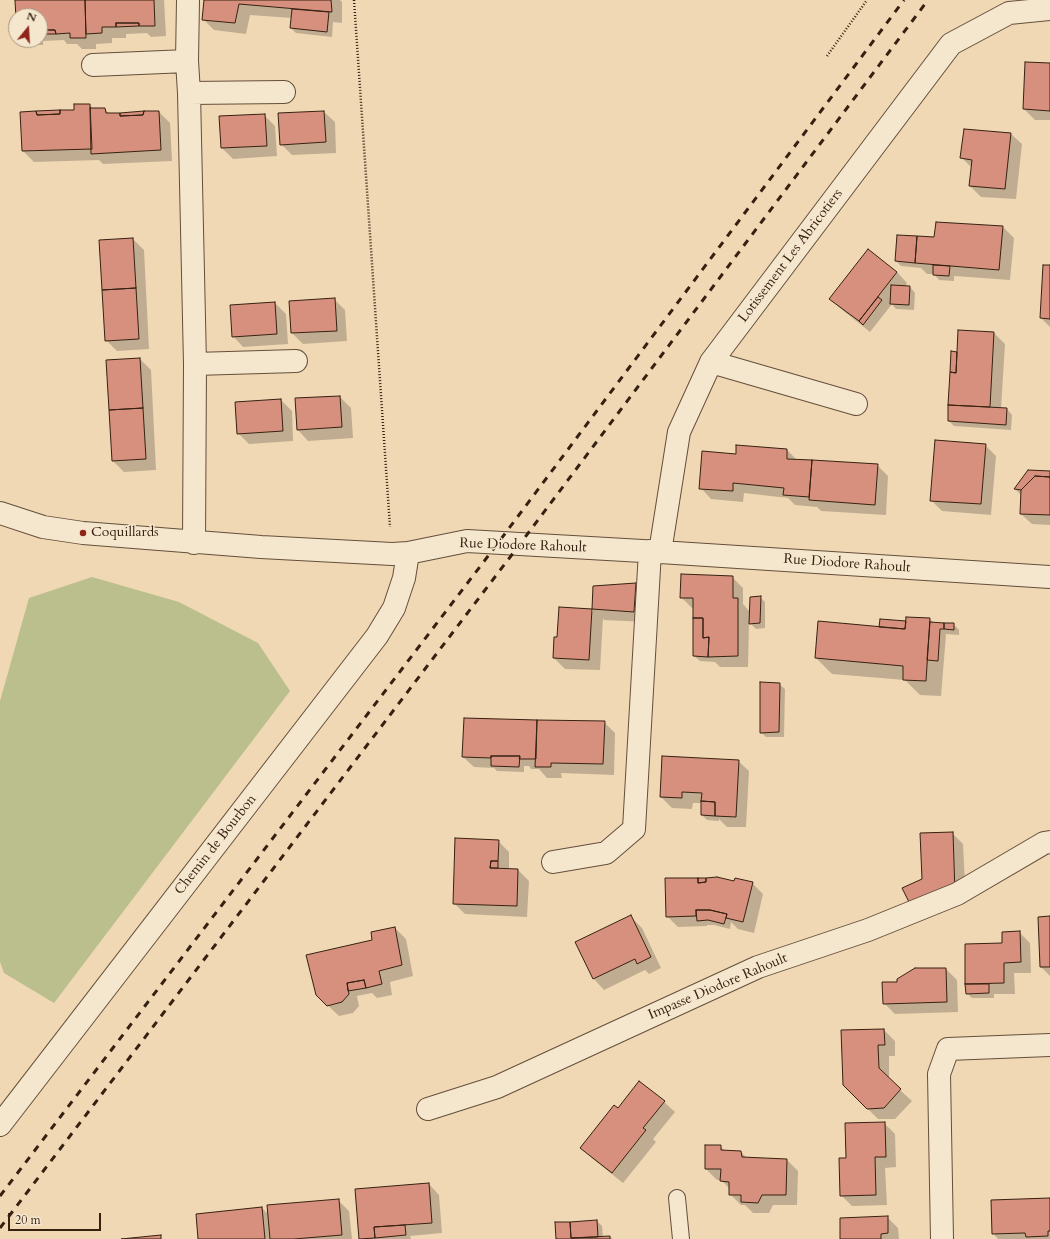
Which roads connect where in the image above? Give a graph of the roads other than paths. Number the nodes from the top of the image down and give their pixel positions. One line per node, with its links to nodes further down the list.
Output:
1 (188, 0): 3 (street)
2 (1050, 9): 8 (street, Lotissement Les Abricotiers)
3 (188, 61): 4 (street); 6 (street)
4 (93, 64)
5 (284, 92): 6 (street)
6 (189, 93): 9 (street)
7 (296, 361): 9 (street)
8 (711, 362): 10 (street); 13 (street, Lotissement Les Abricotiers)
9 (195, 364): 12 (street)
10 (856, 404)
11 (0, 513): 12 (street, Rue Diodore Rahoult)
12 (194, 543): 14 (street, Rue Diodore Rahoult)
13 (655, 552): 14 (street, Rue Diodore Rahoult); 15 (street, Rue Diodore Rahoult); 17 (street, Lotissement Les Abricotiers)
14 (400, 553): 20 (street, Chemin de Bourbon)
15 (1050, 577)
16 (1050, 842): 19 (street, Impasse Diodore Rahoult)
17 (553, 862)
18 (1050, 1045): 23 (street)
19 (428, 1110)
20 (0, 1125)
21 (677, 1198): 22 (lane)
22 (681, 1239)
23 (942, 1239)

